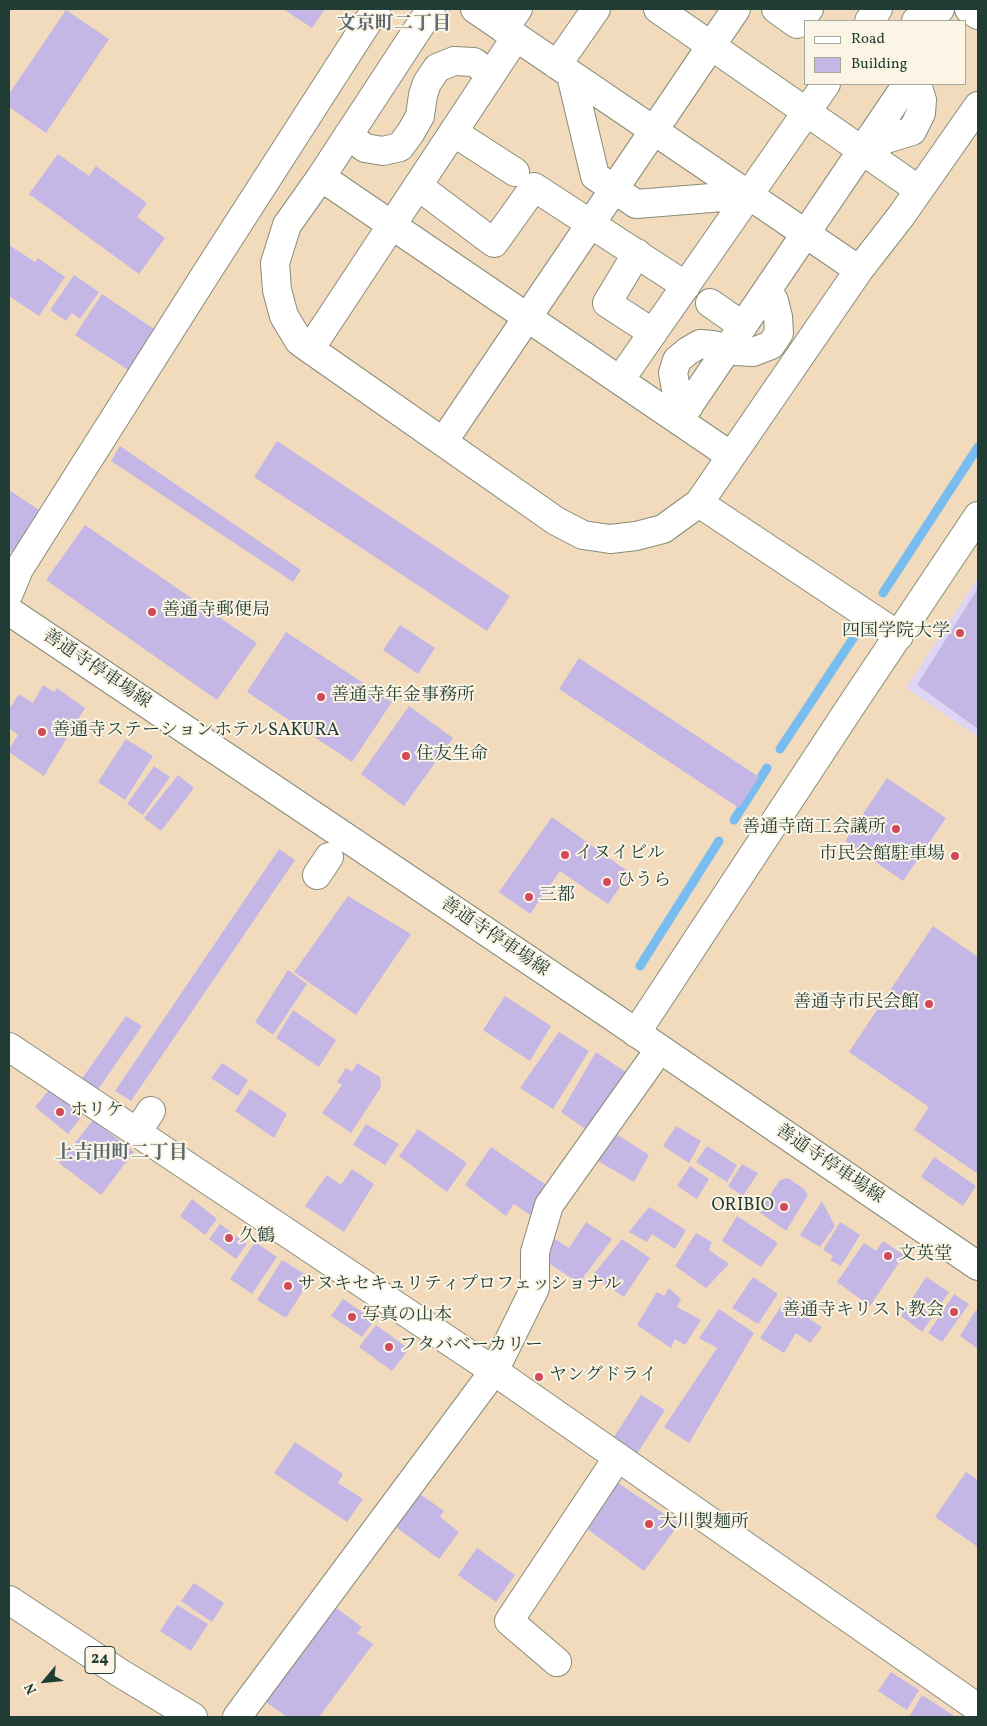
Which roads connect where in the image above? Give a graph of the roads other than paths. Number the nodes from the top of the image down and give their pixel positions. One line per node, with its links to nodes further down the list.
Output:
1 (376, 9): 55 (street)
2 (431, 9): 28 (street)
3 (475, 9): 17 (street)
4 (596, 9): 19 (street)
5 (658, 9): 18 (street)
6 (736, 9): 18 (street)
7 (776, 9): 8 (street)
8 (809, 9)
9 (878, 9): 14 (street)
10 (940, 9): 15 (street)
11 (958, 9): 16 (street)
12 (969, 9): 13 (street)
13 (978, 15)
14 (870, 20)
15 (918, 20)
16 (951, 20)
17 (513, 25): 19 (street); 20 (street)
18 (711, 46): 25 (street); 26 (street)
19 (564, 70): 26 (street); 33 (street)
20 (491, 75): 27 (street); 28 (street)
21 (825, 85): 25 (street)
22 (907, 85): 29 (street)
23 (917, 85): 29 (street)
24 (978, 106): 34 (street)
25 (806, 112): 29 (street); 35 (street)
26 (652, 131): 33 (street); 35 (street)
27 (454, 132): 30 (street); 32 (street)
28 (348, 135): 31 (street)
29 (862, 151): 34 (street); 38 (street)
30 (515, 172)
31 (321, 177): 37 (street); 47 (street)
32 (418, 186): 36 (street); 37 (street)
33 (614, 189): 35 (street); 36 (street)
34 (919, 190): 40 (street)
35 (749, 195): 38 (street); 41 (street)
36 (591, 224): 39 (street); 44 (street)
37 (392, 225): 44 (street); 47 (street)
38 (806, 234): 40 (street); 42 (street)
39 (637, 254): 41 (street); 46 (street)
40 (859, 270): 52 (street)
41 (686, 286): 46 (street)
42 (768, 290): 45 (street); 48 (street)
43 (710, 303): 45 (street)
44 (529, 317): 49 (street); 51 (street)
45 (743, 326): 48 (street)
46 (653, 333): 49 (street)
47 (310, 349): 51 (street)
48 (727, 349): 50 (street); 50 (street)
49 (620, 380): 50 (street)
50 (684, 413): 52 (street)
51 (443, 442): 53 (street)
52 (731, 456): 53 (street)
53 (699, 503): 57 (street)
54 (978, 516): 57 (street)
55 (9, 593)
56 (9, 611): 58 (street, 善通寺停車場線)
57 (899, 636): 58 (street)
58 (636, 1033): 60 (street, 善通寺停車場線)
59 (9, 1047): 62 (street)
60 (659, 1050): 61 (street, 善通寺停車場線); 62 (street)
61 (978, 1266)
62 (494, 1371): 63 (street); 68 (street)
63 (618, 1457): 65 (street); 66 (street)
64 (9, 1600): 67 (street, 24)
65 (557, 1662)
66 (978, 1708)
67 (193, 1717)
68 (237, 1717)

